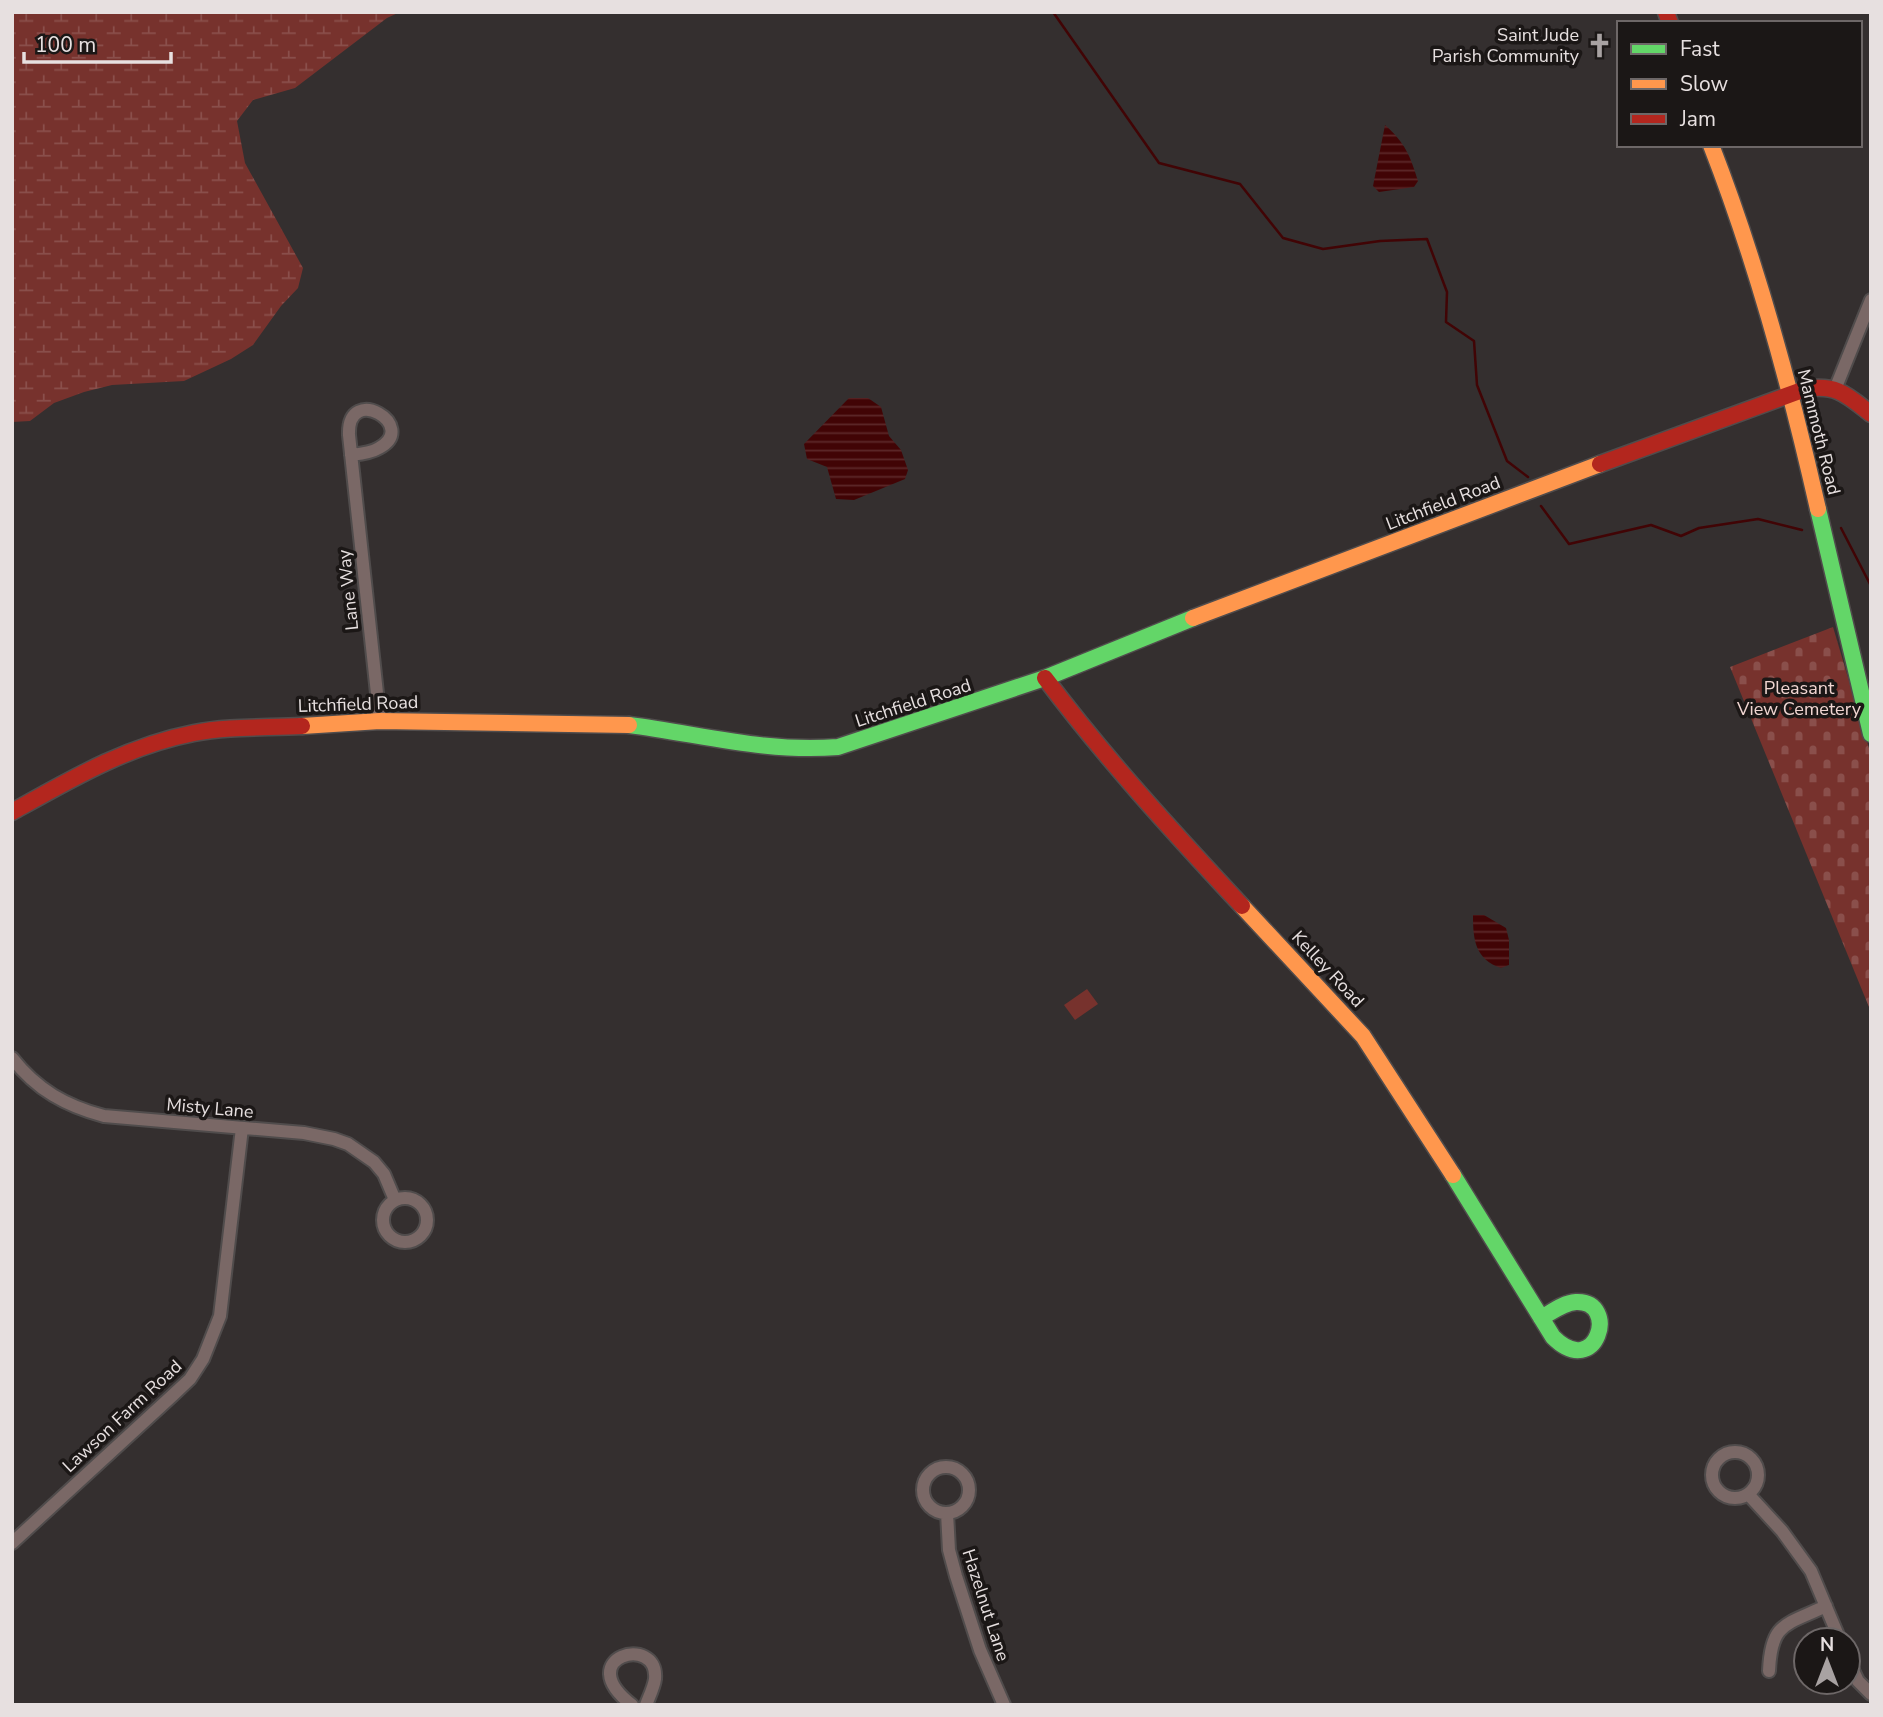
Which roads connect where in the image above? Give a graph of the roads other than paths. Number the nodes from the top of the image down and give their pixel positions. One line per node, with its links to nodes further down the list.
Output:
1 (1712, 147): 4 (street, Mammoth Road)
2 (1871, 300): 3 (street)
3 (1836, 387): 4 (street, Litchfield Road); 5 (street)
4 (1790, 393): 7 (street, Litchfield Road); 9 (street, Mammoth Road)
5 (1871, 414)
6 (351, 456): 8 (street, Lane Way)
7 (1045, 678): 8 (street, Litchfield Road); 14 (street, Kelley Road)
8 (380, 721): 10 (street, Litchfield Road)
9 (1871, 734)
10 (12, 812)
11 (12, 1058): 12 (street, Misty Lane)
12 (242, 1128): 13 (street, Misty Lane); 17 (street, Lawson Farm Road)
13 (395, 1200)
14 (1541, 1318)
15 (1748, 1494): 18 (street)
16 (947, 1513): 23 (street, Hazelnut Lane)
17 (12, 1543)
18 (1826, 1606): 19 (street); 20 (street)
19 (1834, 1626)
20 (1769, 1671)
21 (632, 1705): 22 (street)
22 (646, 1705)
23 (1004, 1705)

